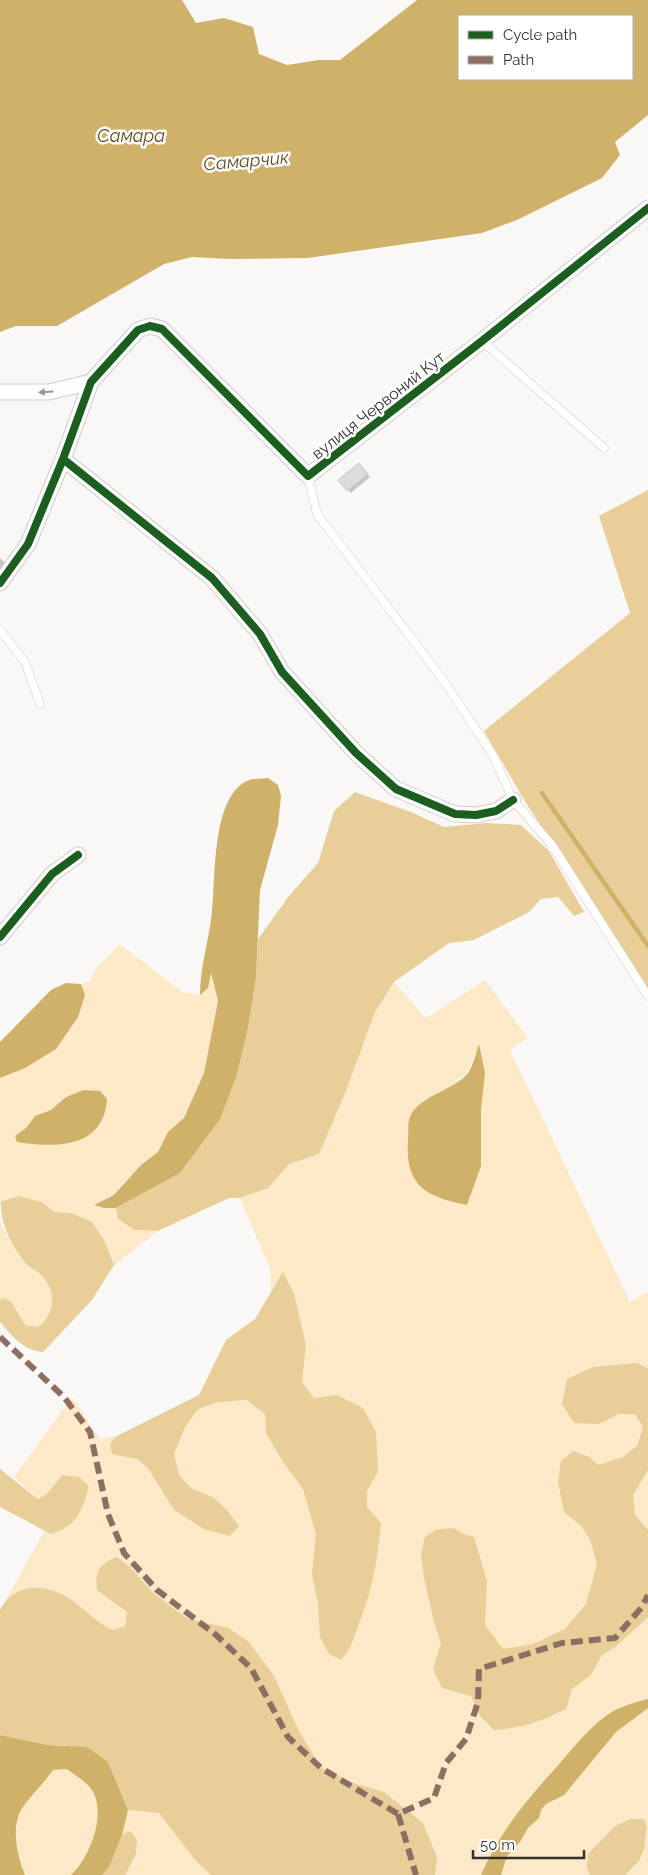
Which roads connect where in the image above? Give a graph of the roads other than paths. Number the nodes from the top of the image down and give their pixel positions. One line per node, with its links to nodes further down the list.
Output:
1 (648, 208): 2 (street, вулиця Червоний Кут)
2 (482, 341): 5 (lane); 7 (street, вулиця Червоний Кут)
3 (91, 382): 4 (street, one-way to 4); 6 (street, вулиця Червоний Кут); 7 (street, вулиця Червоний Кут)
4 (0, 392)
5 (604, 448)
6 (63, 459): 8 (street, вулиця Червоний Кут); 11 (street)
7 (308, 476): 11 (lane, вулиця Червоний Кут)
8 (0, 583)
9 (0, 630): 10 (lane)
10 (40, 704)
11 (513, 800): 14 (lane, вулиця Червоний Кут)
12 (78, 855): 13 (street)
13 (0, 937)
14 (648, 996)

